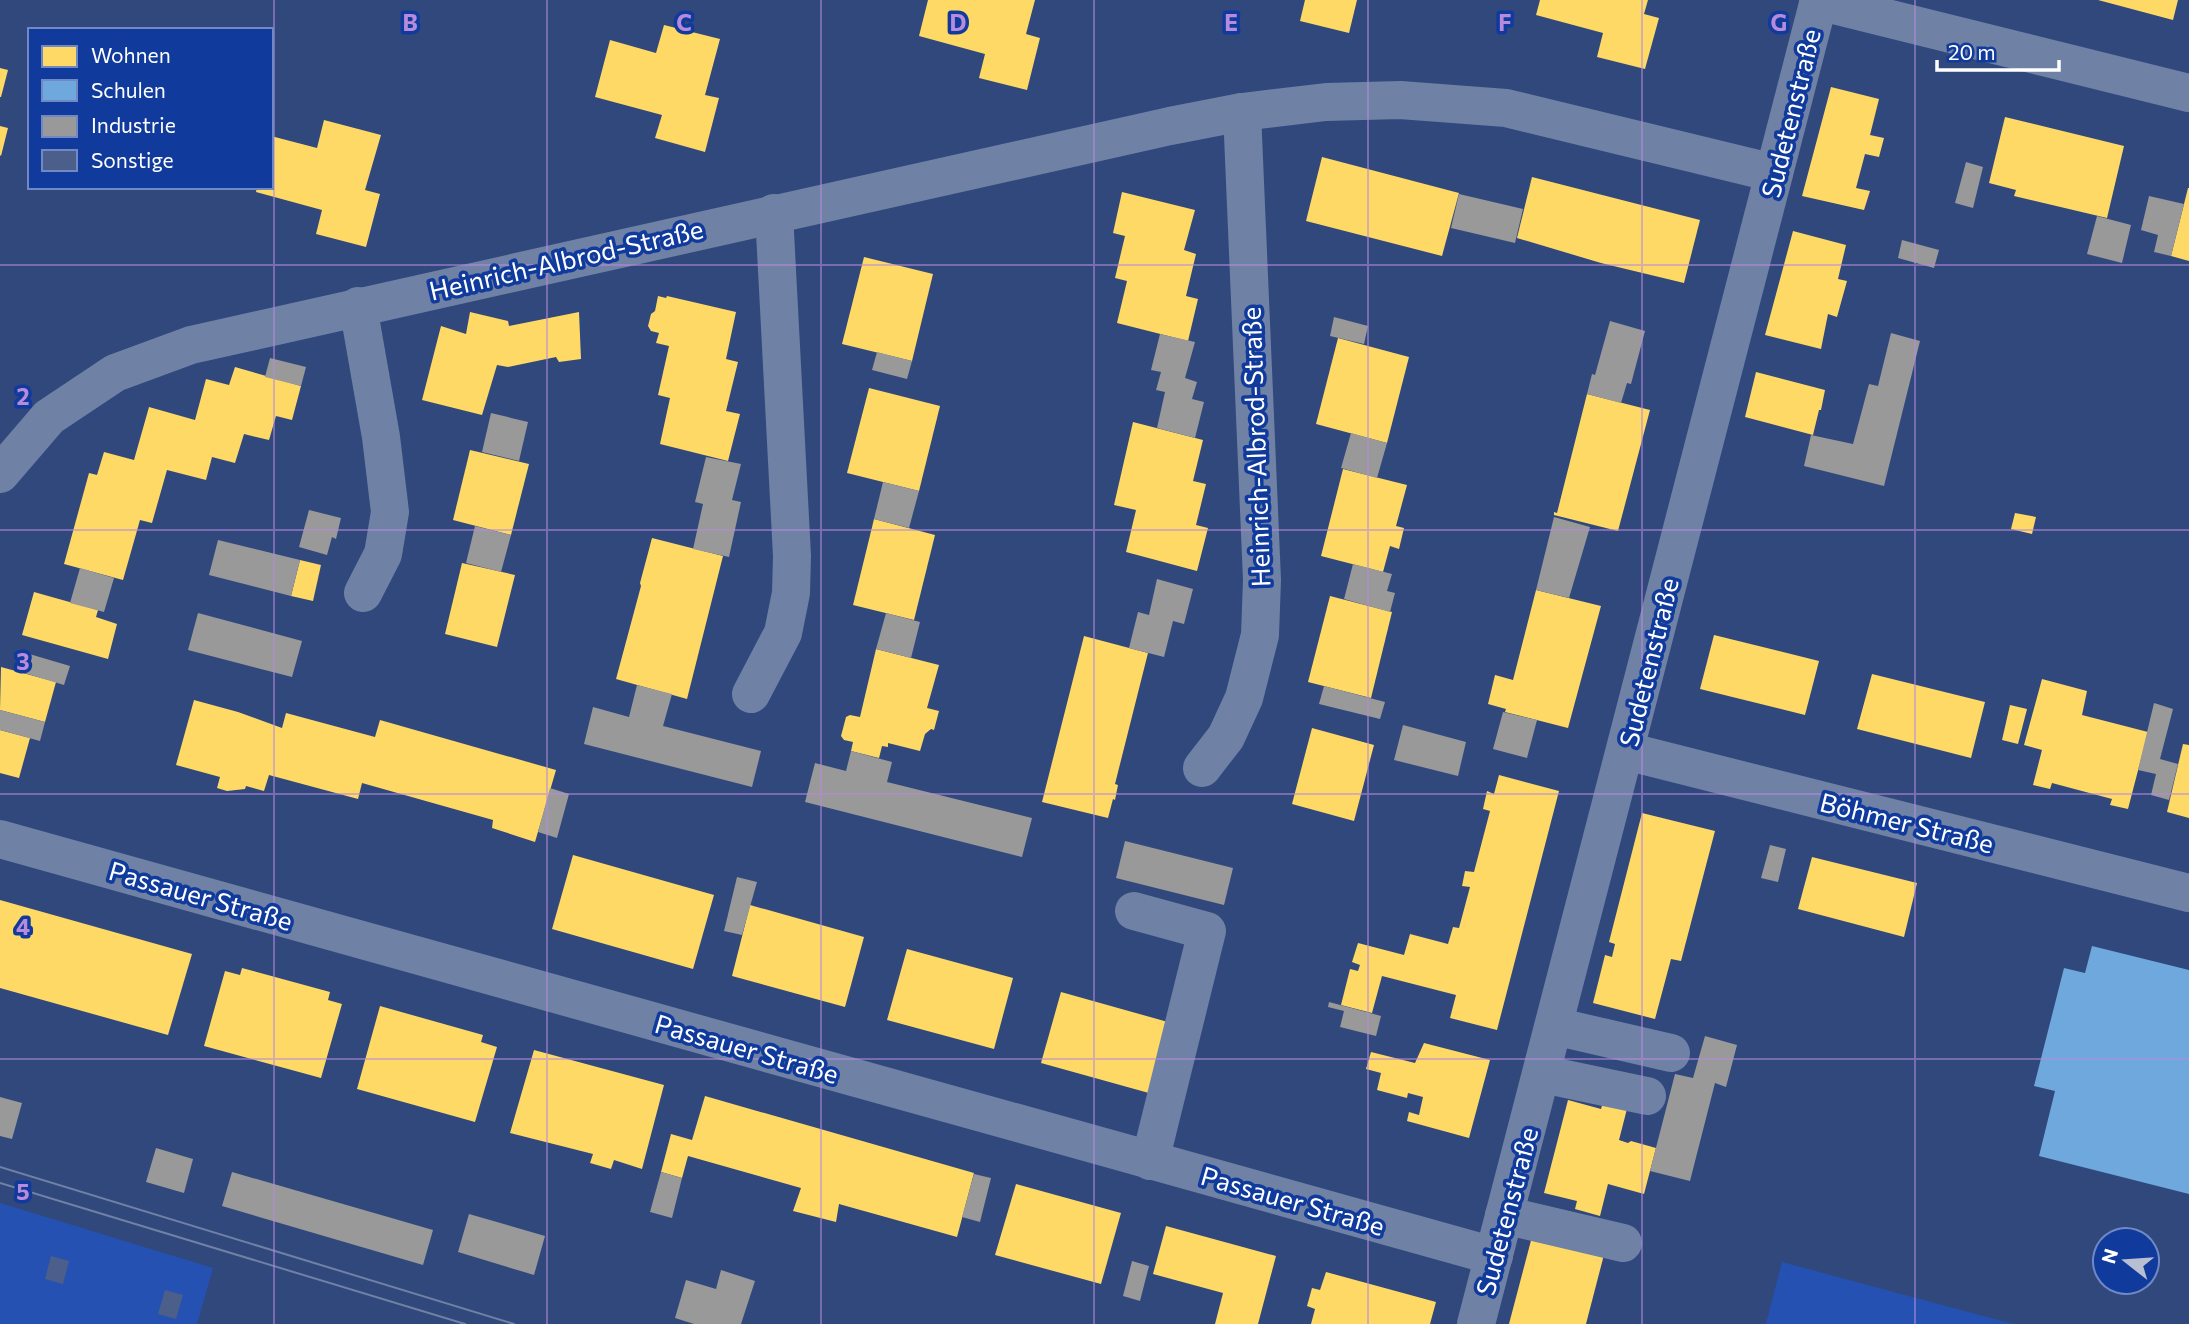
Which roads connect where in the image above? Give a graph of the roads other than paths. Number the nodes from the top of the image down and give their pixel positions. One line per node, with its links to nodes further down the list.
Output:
1 (1819, 0): 2 (street); 4 (street, Sudetenstraße)
2 (2189, 93)
3 (1242, 112): 4 (street, Heinrich-Albrod-Straße); 5 (street, Heinrich-Albrod-Straße); 11 (street, Heinrich-Albrod-Straße)
4 (1774, 173): 10 (street, Sudetenstraße)
5 (774, 213): 6 (street, Heinrich-Albrod-Straße); 9 (street)
6 (358, 306): 7 (street, Heinrich-Albrod-Straße); 8 (street)
7 (0, 474)
8 (363, 593)
9 (751, 694)
10 (1626, 751): 13 (street, Böhmer Straße); 15 (street, Sudetenstraße)
11 (1202, 768)
12 (0, 839): 19 (street, Passauer Straße)
13 (2189, 893)
14 (1134, 911): 19 (street)
15 (1554, 1026): 16 (street); 17 (street, Sudetenstraße)
16 (1671, 1053)
17 (1542, 1074): 18 (street); 20 (street, Sudetenstraße)
18 (1647, 1096)
19 (1150, 1161): 22 (street, Passauer Straße)
20 (1504, 1215): 21 (street); 22 (street, Sudetenstraße)
21 (1623, 1243)
22 (1494, 1256): 23 (street, Sudetenstraße)
23 (1476, 1324)

